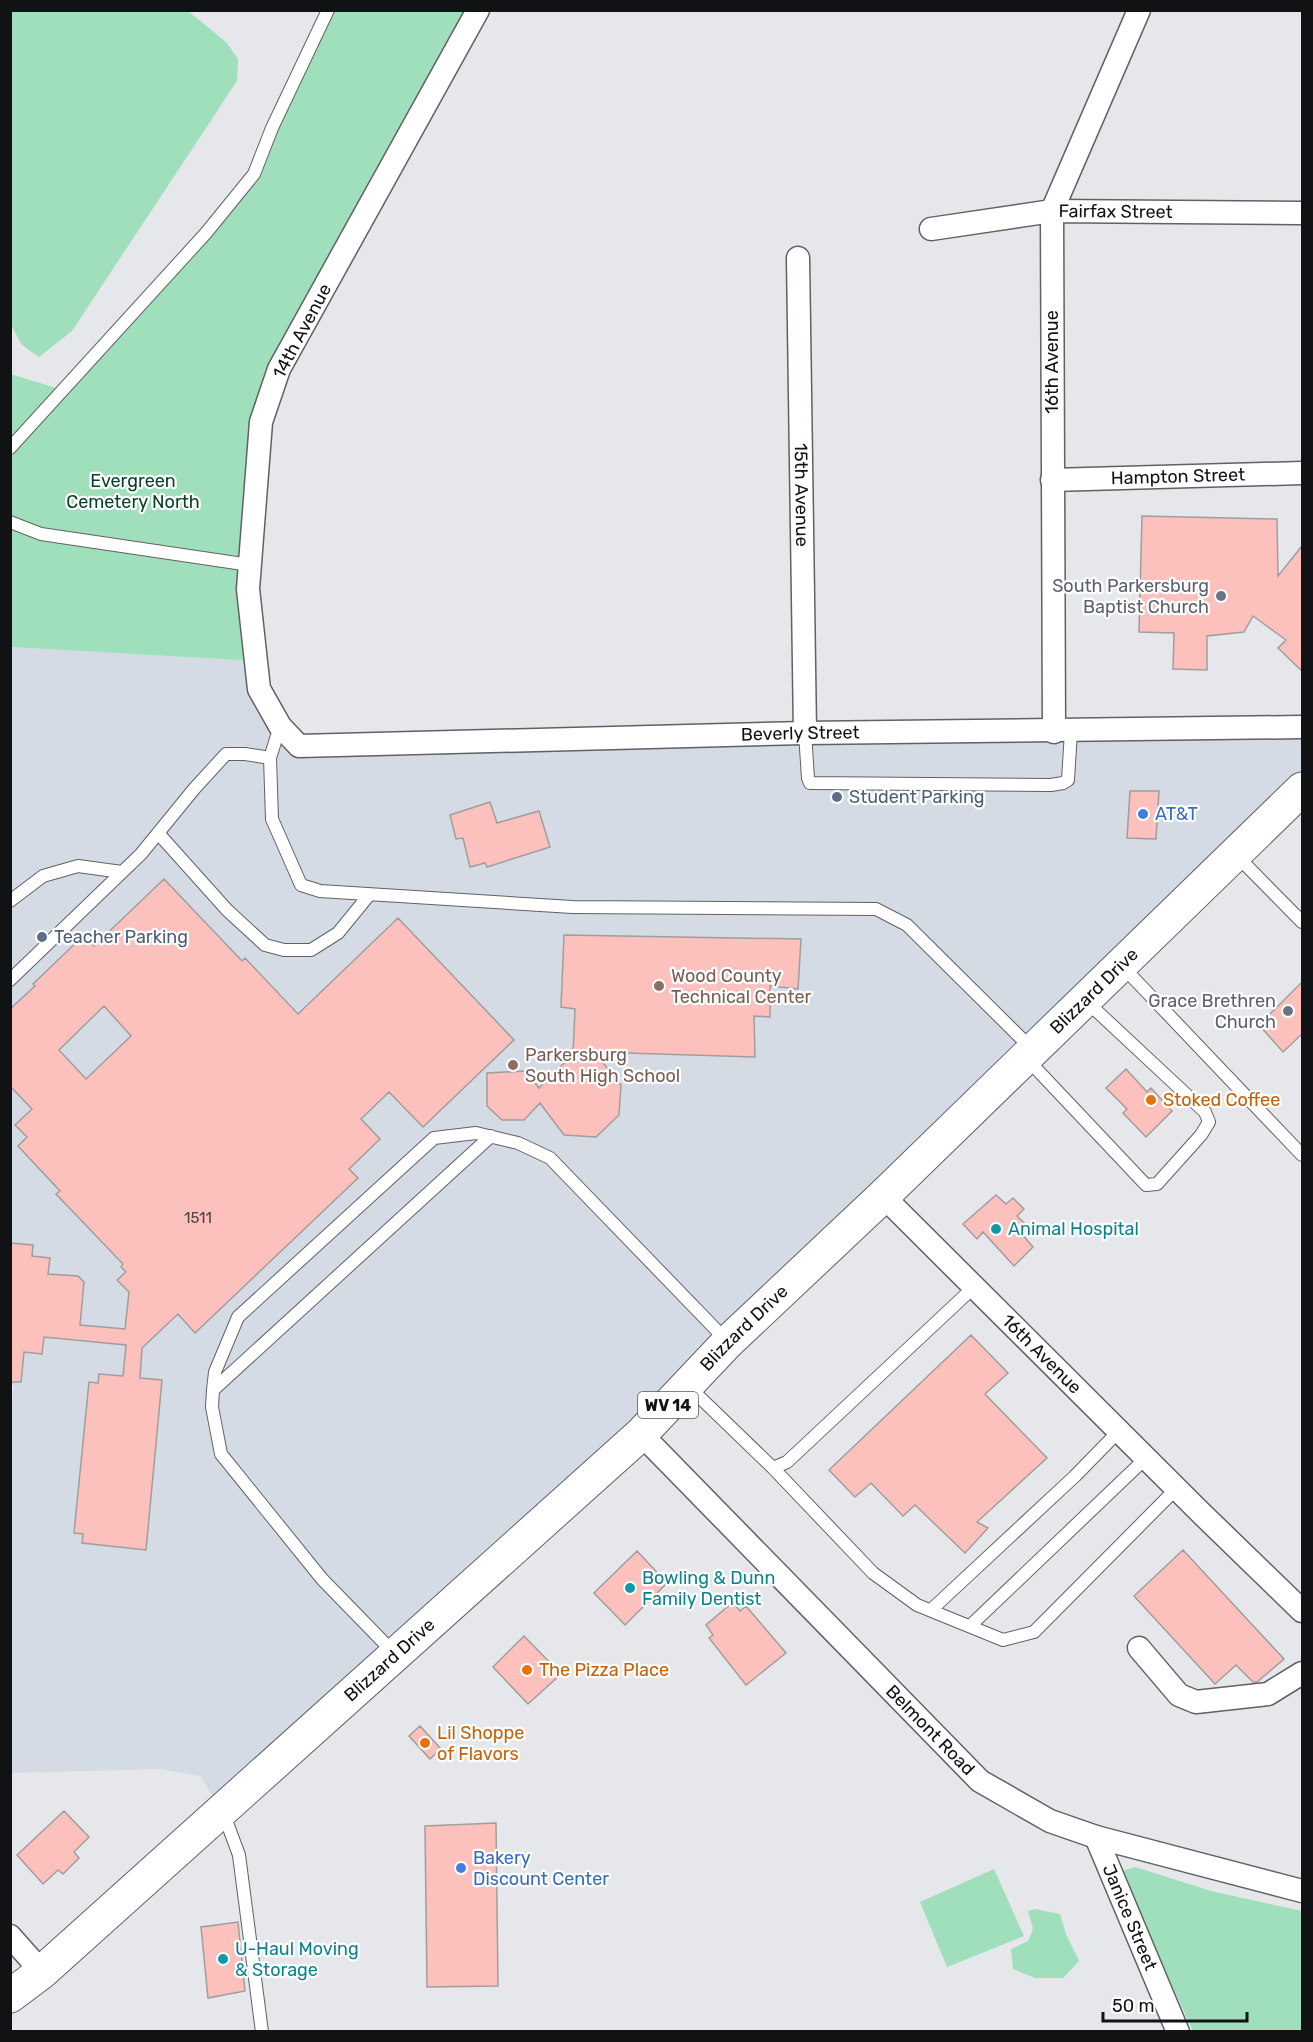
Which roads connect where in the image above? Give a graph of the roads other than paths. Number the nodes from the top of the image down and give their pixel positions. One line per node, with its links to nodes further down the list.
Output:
1 (328, 10): 8 (lane)
2 (478, 10): 12 (street, 14th Avenue)
3 (1139, 10): 4 (street, 16th Avenue)
4 (1052, 211): 5 (street, Fairfax Street); 6 (street, Fairfax Street); 10 (street, 16th Avenue)
5 (1302, 213)
6 (931, 229)
7 (798, 258): 16 (street, 15th Avenue)
8 (10, 448)
9 (1302, 473): 10 (street, Hampton Street)
10 (1052, 480): 15 (street, 16th Avenue)
11 (10, 522): 12 (lane)
12 (250, 565): 13 (street, 14th Avenue)
13 (280, 726): 17 (street, 14th Avenue); 18 (lane)
14 (1302, 727): 15 (street, Beverly Street)
15 (1063, 731): 16 (street, Beverly Street); 16 (lane)
16 (805, 733): 17 (street, Beverly Street)
17 (299, 746)
18 (270, 758): 20 (lane); 23 (lane)
19 (1302, 789): 21 (main road, Blizzard Drive / WV 14)
20 (158, 833): 22 (lane); 23 (lane)
21 (1236, 854): 25 (lane); 26 (main road, Blizzard Drive / WV 14)
22 (122, 872): 24 (lane); 27 (lane)
23 (369, 895): 29 (lane)
24 (10, 901)
25 (1302, 922)
26 (1121, 965): 28 (main road, Blizzard Drive / WV 14); 31 (lane)
27 (10, 980)
28 (1085, 1000): 29 (main road, Blizzard Drive / WV 14); 29 (lane)
29 (1030, 1054): 32 (main road, Blizzard Drive / WV 14)
30 (491, 1136): 34 (lane); 36 (lane); 36 (lane)
31 (1302, 1155)
32 (883, 1196): 33 (street, 16th Avenue); 34 (main road, Blizzard Drive / WV 14)
33 (974, 1287): 37 (street, 16th Avenue); 40 (lane)
34 (728, 1342): 35 (main road, Blizzard Drive / WV 14)
35 (687, 1385): 38 (main road, Blizzard Drive / WV 14); 40 (lane)
36 (213, 1390): 46 (lane)
37 (1119, 1431): 39 (street, 16th Avenue); 42 (lane)
38 (641, 1434): 46 (main road, Blizzard Drive / WV 14); 49 (street, Belmont Road)
39 (1146, 1458): 41 (street, 16th Avenue); 44 (lane)
40 (772, 1468): 42 (lane)
41 (1177, 1488): 43 (street, 16th Avenue); 44 (lane)
42 (931, 1610): 44 (lane)
43 (1302, 1611)
44 (970, 1626)
45 (1139, 1648): 47 (street)
46 (396, 1655): 48 (main road, Blizzard Drive / WV 14)
47 (1302, 1673)
48 (222, 1811): 52 (main road, Blizzard Drive / WV 14); 54 (lane)
49 (1096, 1837): 50 (street, Belmont Road); 55 (street, Janice Street)
50 (1302, 1891)
51 (10, 1936): 52 (street)
52 (42, 1972): 53 (main road, Blizzard Drive / WV 14)
53 (10, 1996)
54 (262, 2031)
55 (1178, 2031)

